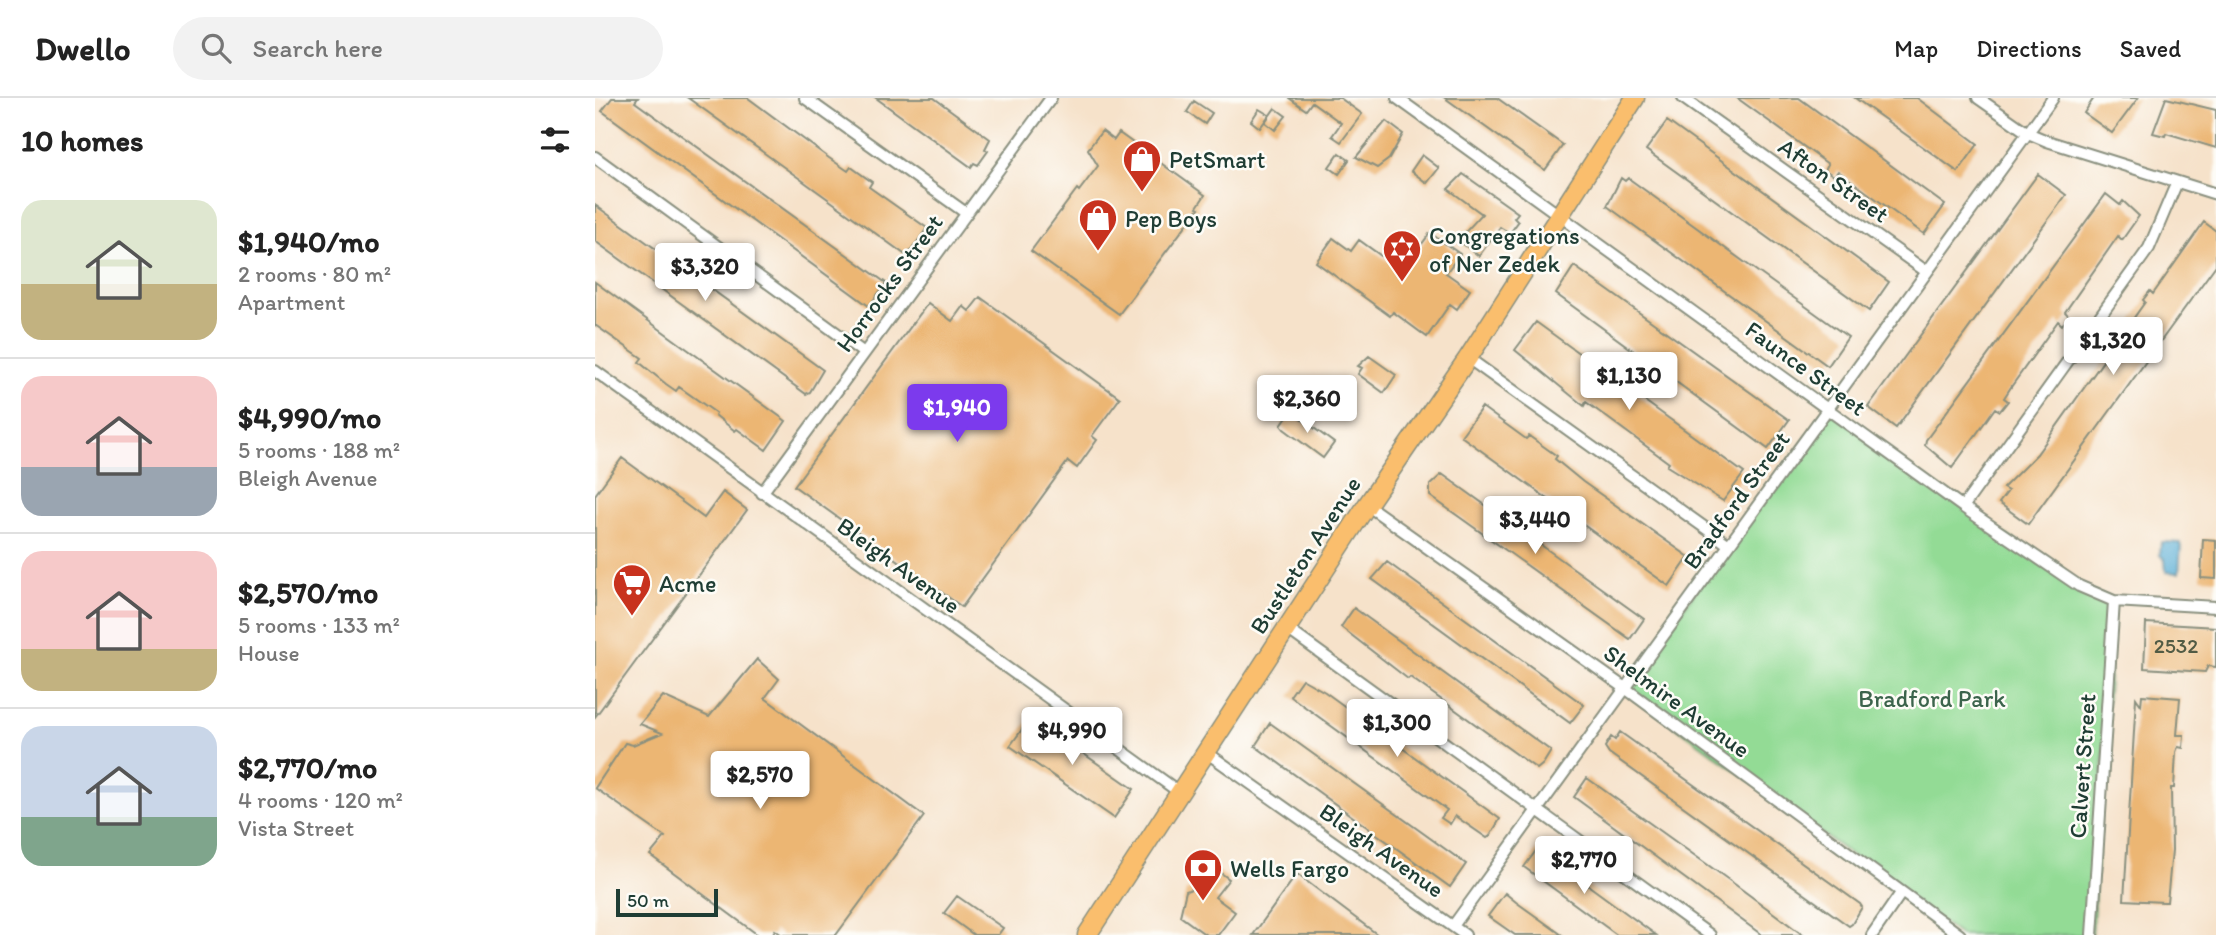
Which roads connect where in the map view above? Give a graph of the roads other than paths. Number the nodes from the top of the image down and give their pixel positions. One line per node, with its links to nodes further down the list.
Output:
1 (805, 98): 12 (street)
2 (1051, 98): 12 (street, Horrocks Street)
3 (1397, 98): 13 (street, Faunce Street)
4 (1635, 98): 13 (main road, Bustleton Avenue)
5 (1683, 98): 14 (street, Afton Street)
6 (1978, 98): 8 (street)
7 (2053, 98): 8 (street, Bradford Street)
8 (2028, 133): 10 (street); 14 (street, Bradford Street)
9 (595, 158): 15 (street)
10 (2177, 182): 11 (street); 21 (street)
11 (2216, 194)
12 (966, 214): 15 (street, Horrocks Street)
13 (1560, 216): 16 (main road, Bustleton Avenue); 18 (street, Faunce Street)
14 (1927, 272): 18 (street, Bradford Street)
15 (864, 353): 19 (street, Horrocks Street)
16 (1468, 358): 20 (main road, Bustleton Avenue); 22 (street)
17 (595, 371): 19 (street, Bleigh Avenue)
18 (1827, 410): 21 (street, Faunce Street); 22 (street, Bradford Street)
19 (762, 493): 28 (street, Bleigh Avenue)
20 (1367, 505): 25 (main road, Bustleton Avenue); 26 (street, Shelmire Avenue)
21 (1962, 507): 23 (street, Faunce Street)
22 (1729, 545): 26 (street, Bradford Street)
23 (2114, 601): 24 (street, Faunce Street); 37 (street, Calvert Street)
24 (2216, 607)
25 (1286, 628): 27 (main road, Bustleton Avenue); 29 (street)
26 (1625, 688): 29 (street, Bradford Street); 30 (street, Shelmire Avenue)
27 (1206, 752): 28 (main road, Bustleton Avenue); 31 (street, Bleigh Avenue)
28 (1179, 792): 32 (main road, Bustleton Avenue)
29 (1536, 811): 31 (street, Bradford Street); 34 (street)
30 (1901, 893): 35 (street); 36 (street, Shelmire Avenue)
31 (1453, 926): 33 (street, Bleigh Avenue)
32 (1087, 935)
33 (1465, 935)
34 (1710, 935)
35 (1872, 935)
36 (1960, 935)
37 (2092, 935)

